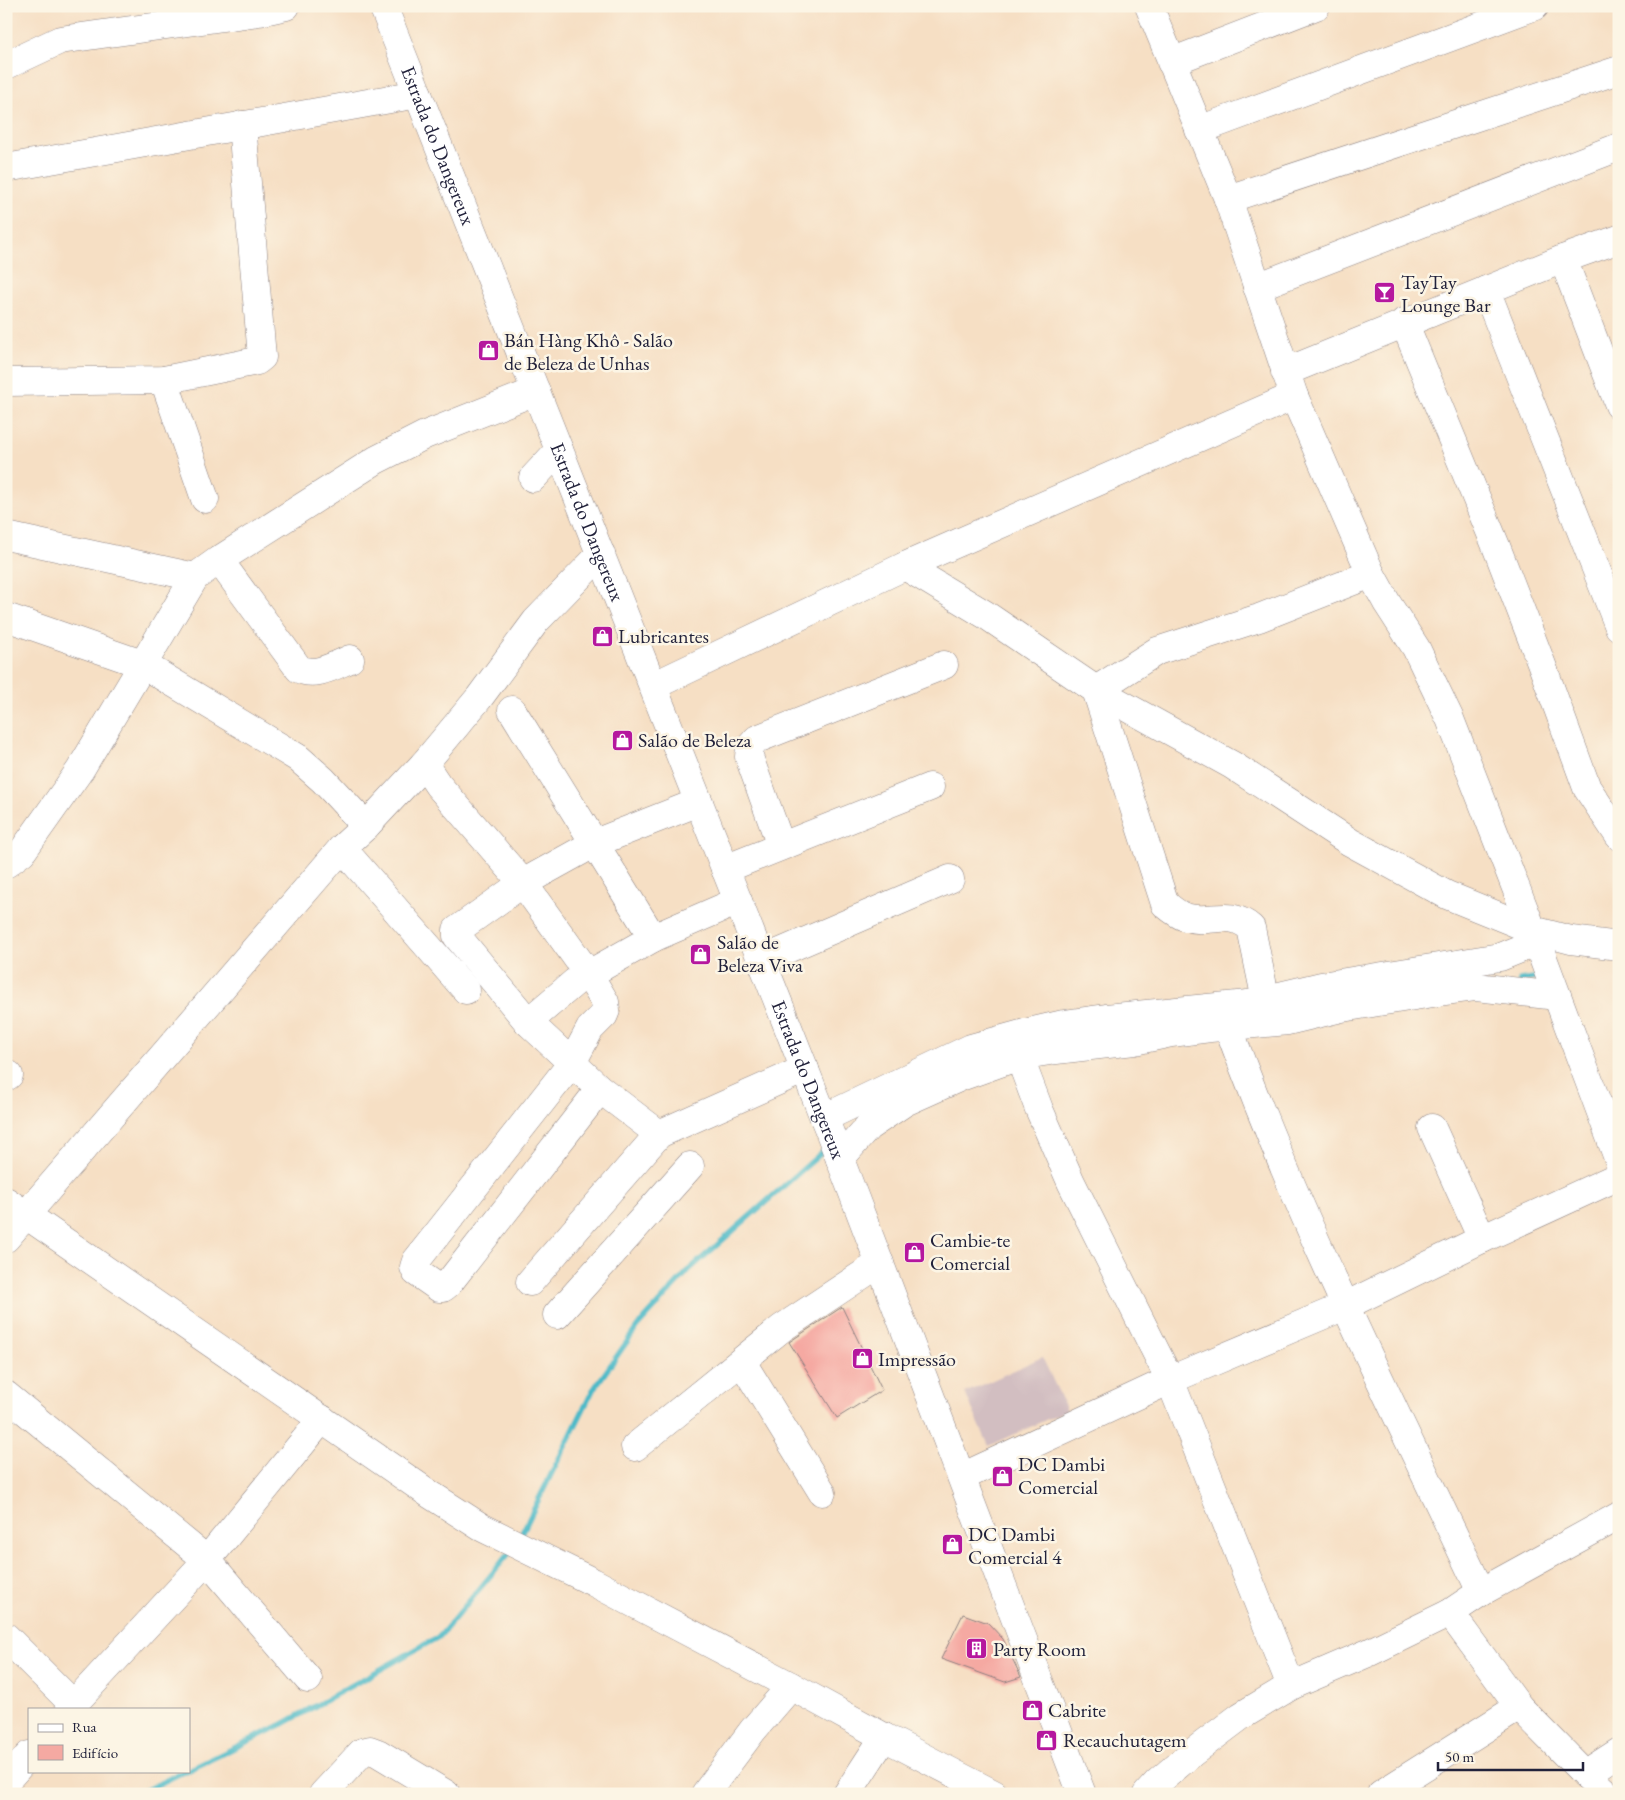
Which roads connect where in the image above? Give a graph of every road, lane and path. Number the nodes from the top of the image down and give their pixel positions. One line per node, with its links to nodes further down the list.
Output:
1 (286, 6): 7 (street)
2 (383, 6): 9 (street, Estrada do Dangereux)
3 (1149, 6): 6 (street)
4 (1535, 6): 11 (street)
5 (1300, 9): 6 (street)
6 (1171, 62): 11 (street)
7 (9, 64)
8 (1619, 70): 14 (street)
9 (418, 94): 10 (street); 23 (street, Estrada do Dangereux)
10 (242, 125): 13 (street); 20 (street)
11 (1199, 130): 14 (street)
12 (1619, 147): 17 (street)
13 (6, 168)
14 (1228, 200): 17 (street)
15 (1619, 239): 16 (street)
16 (1563, 259): 18 (street); 24 (street)
17 (1257, 287): 22 (street)
18 (1486, 290): 19 (street); 35 (street)
19 (1404, 322): 22 (street); 46 (street)
20 (164, 380): 21 (street); 27 (street)
21 (6, 382)
22 (1290, 384): 31 (street); 32 (street)
23 (536, 391): 25 (street, Estrada do Dangereux); 30 (street)
24 (1619, 405)
25 (559, 450): 26 (street); 29 (street, Estrada do Dangereux)
26 (533, 478)
27 (205, 499)
28 (6, 536): 33 (street)
29 (600, 554): 39 (street, Estrada do Dangereux); 42 (street)
30 (219, 560): 33 (street); 36 (street)
31 (905, 566): 39 (street); 40 (street)
32 (1371, 574): 40 (street); 55 (street)
33 (195, 578): 37 (street)
34 (6, 617): 37 (street)
35 (1619, 627)
36 (350, 659)
37 (142, 664): 45 (street); 50 (street)
38 (944, 665): 48 (street)
39 (653, 686): 44 (street, Estrada do Dangereux)
40 (1096, 690): 55 (street); 62 (street)
41 (512, 710): 47 (street)
42 (424, 764): 45 (street); 53 (street)
43 (930, 787): 48 (street)
44 (699, 802): 47 (street); 51 (street, Estrada do Dangereux)
45 (366, 826): 49 (street)
46 (1619, 836)
47 (595, 844): 53 (street); 56 (street)
48 (781, 846): 51 (street)
49 (342, 848): 60 (street); 76 (street)
50 (12, 856)
51 (725, 869): 54 (street, Estrada do Dangereux)
52 (950, 880): 58 (street)
53 (523, 883): 59 (street); 63 (street)
54 (738, 901): 56 (street); 58 (street, Estrada do Dangereux)
55 (1535, 936): 57 (street); 61 (street); 62 (street)
56 (653, 938): 59 (street)
57 (1619, 946)
58 (762, 960): 67 (street, Estrada do Dangereux)
59 (589, 975): 63 (street); 66 (street)
60 (466, 990)
61 (1557, 996): 64 (street); 72 (street)
62 (1263, 1000): 71 (street)
63 (528, 1022): 66 (street)
64 (1228, 1026): 65 (street); 82 (street)
65 (1019, 1056): 71 (street); 85 (street)
66 (572, 1063): 68 (street); 68 (street)
67 (805, 1069): 70 (street); 71 (street, Estrada do Dangereux)
68 (600, 1089): 70 (street)
69 (1432, 1128): 79 (street)
70 (659, 1134): 75 (street)
71 (833, 1141): 80 (street, Estrada do Dangereux)
72 (1619, 1161)
73 (690, 1166): 77 (street)
74 (1619, 1176): 79 (street)
75 (616, 1184): 77 (street); 81 (street)
76 (17, 1208): 78 (street); 87 (street)
77 (646, 1214): 83 (street)
78 (6, 1238)
79 (1482, 1239): 82 (street)
80 (880, 1263): 84 (street); 89 (street, Estrada do Dangereux)
81 (530, 1282)
82 (1345, 1306): 85 (street); 93 (street)
83 (557, 1315)
84 (742, 1362): 88 (street); 90 (street)
85 (1170, 1380): 89 (street); 98 (street)
86 (6, 1395): 92 (street)
87 (322, 1419): 92 (street); 97 (street)
88 (635, 1447)
89 (962, 1477): 111 (street, Estrada do Dangereux)
90 (822, 1492)
91 (1619, 1516): 93 (street)
92 (207, 1560): 96 (street); 99 (street)
93 (1481, 1592): 94 (street)
94 (1450, 1614): 98 (street); 100 (street)
95 (6, 1636): 99 (street)
96 (308, 1679)
97 (791, 1686): 101 (street); 108 (street)
98 (1291, 1686): 112 (street)
99 (71, 1707)
100 (1520, 1707): 104 (street); 113 (street)
101 (884, 1737): 109 (street); 110 (street)
102 (1619, 1752): 104 (street)
103 (28, 1756): 105 (street)
104 (1585, 1774): 114 (street)
105 (6, 1782)
106 (323, 1794): 107 (street)
107 (446, 1794)
108 (705, 1794)
109 (847, 1794)
110 (994, 1794)
111 (1082, 1794)
112 (1147, 1794)
113 (1382, 1794)
114 (1607, 1794)

